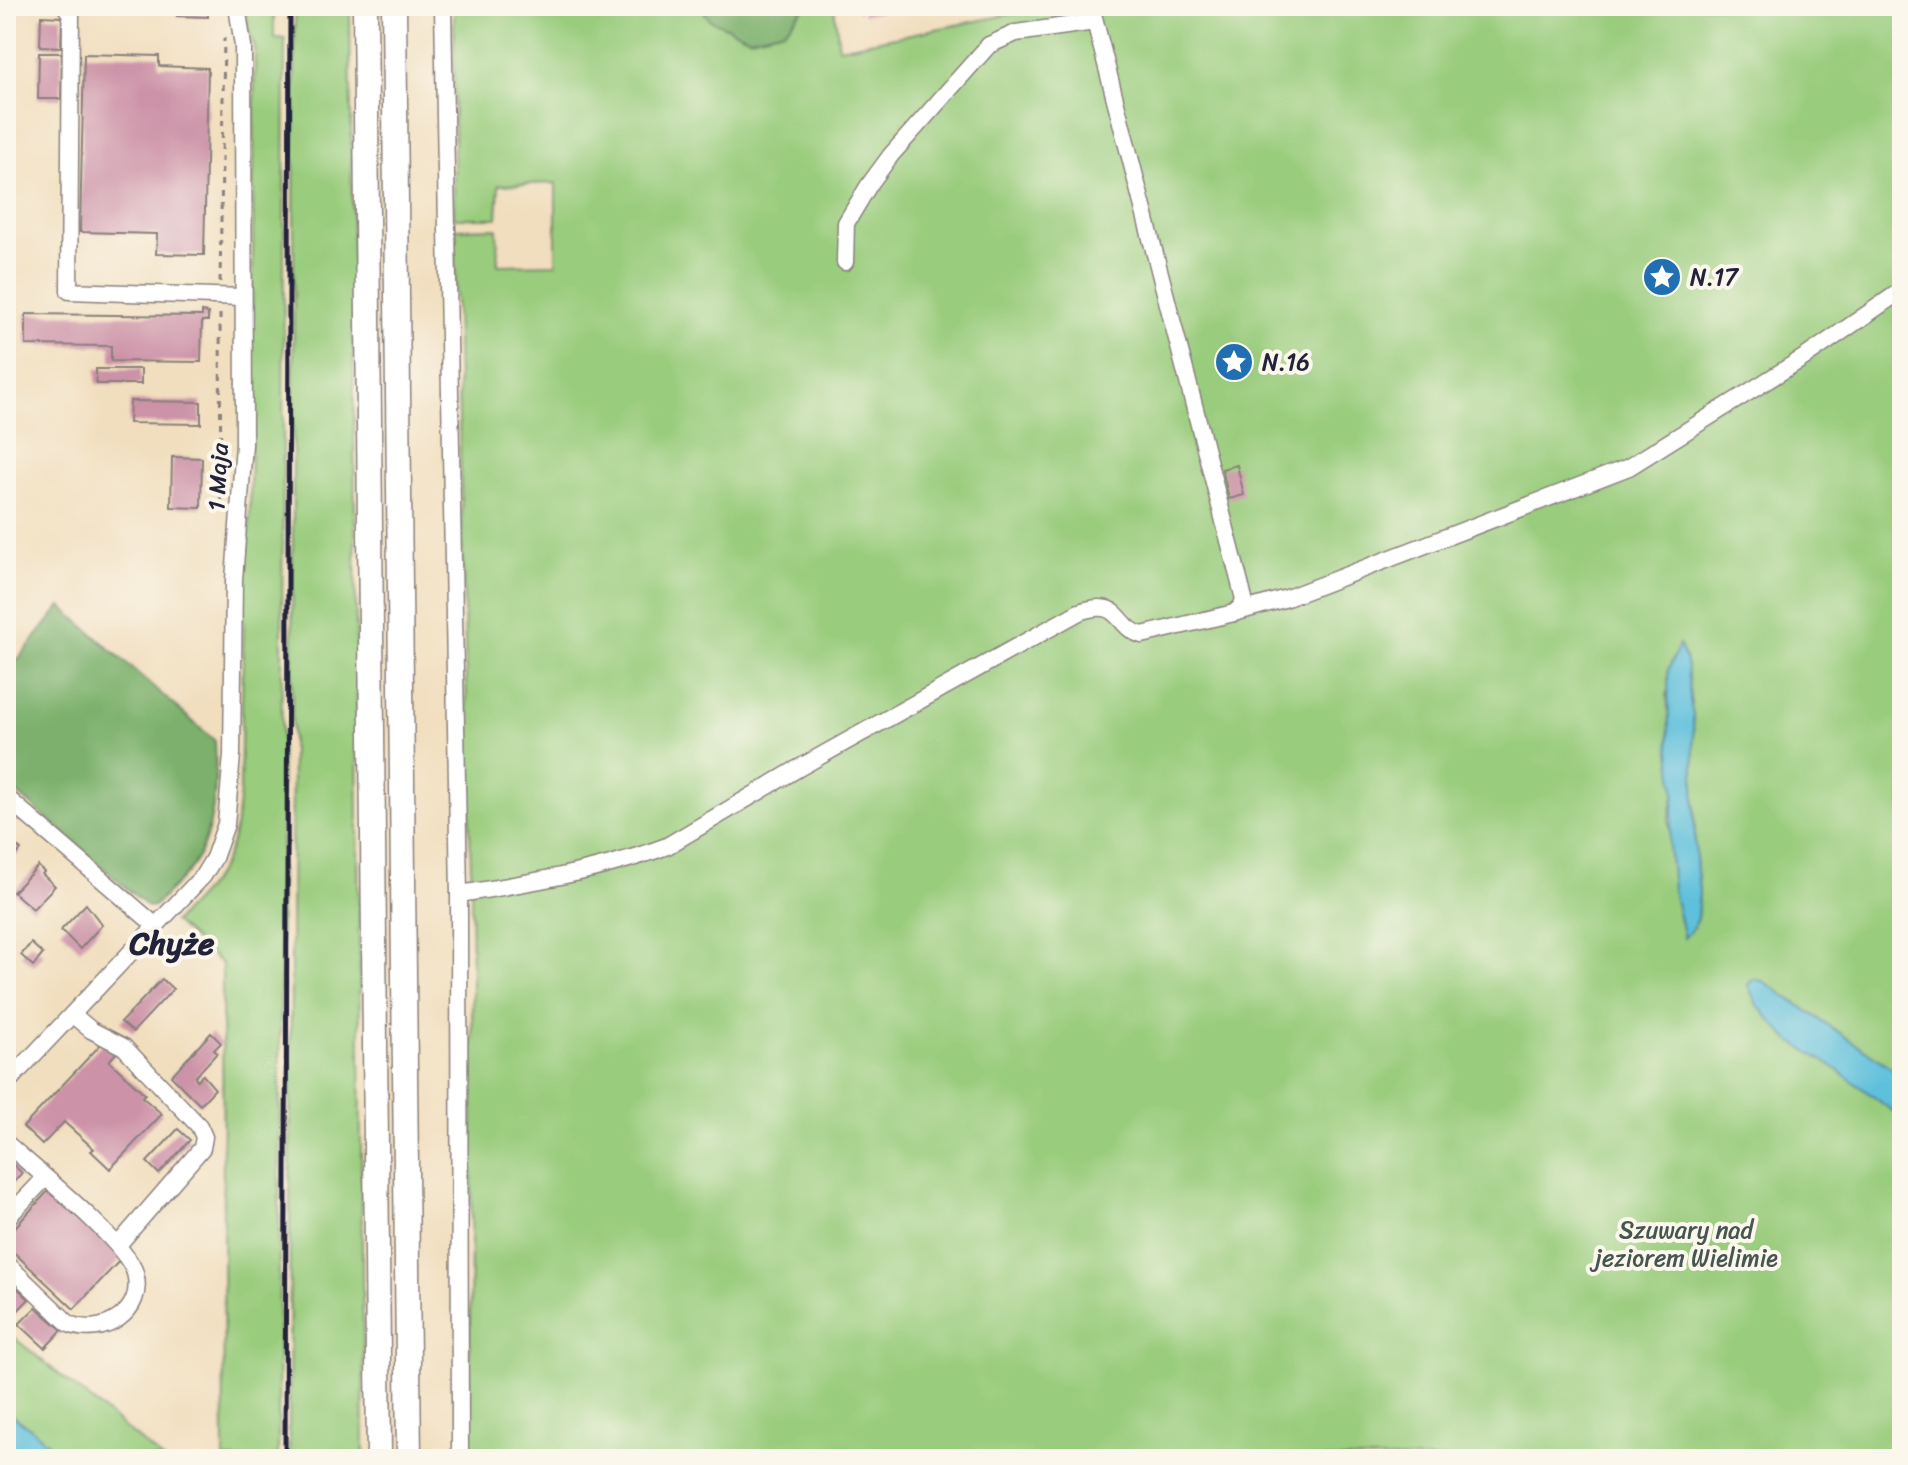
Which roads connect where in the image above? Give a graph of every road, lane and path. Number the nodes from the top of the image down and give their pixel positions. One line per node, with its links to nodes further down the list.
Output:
1 (65, 6): 11 (street)
2 (237, 6): 12 (street, 1 Maja)
3 (365, 6): 25 (highway)
4 (394, 6): 26 (highway)
5 (493, 6): 6 (path)
6 (443, 9): 16 (street)
7 (1093, 14): 9 (street); 14 (street)
8 (225, 28): 11 (path)
9 (845, 262)
10 (1902, 290): 14 (street)
11 (220, 296): 12 (street); 13 (path)
12 (242, 297): 17 (street, 1 Maja)
13 (221, 522)
14 (1234, 613): 16 (street)
15 (6, 797): 17 (street)
16 (459, 894): 27 (street)
17 (156, 926): 18 (street, 1 Maja)
18 (73, 1015): 19 (street, 1 Maja); 23 (street)
19 (6, 1084)
20 (6, 1143): 21 (street)
21 (45, 1178): 22 (street); 23 (street)
22 (6, 1219)
23 (118, 1245): 24 (street)
24 (6, 1263)
25 (379, 1459)
26 (409, 1459)
27 (460, 1459)

